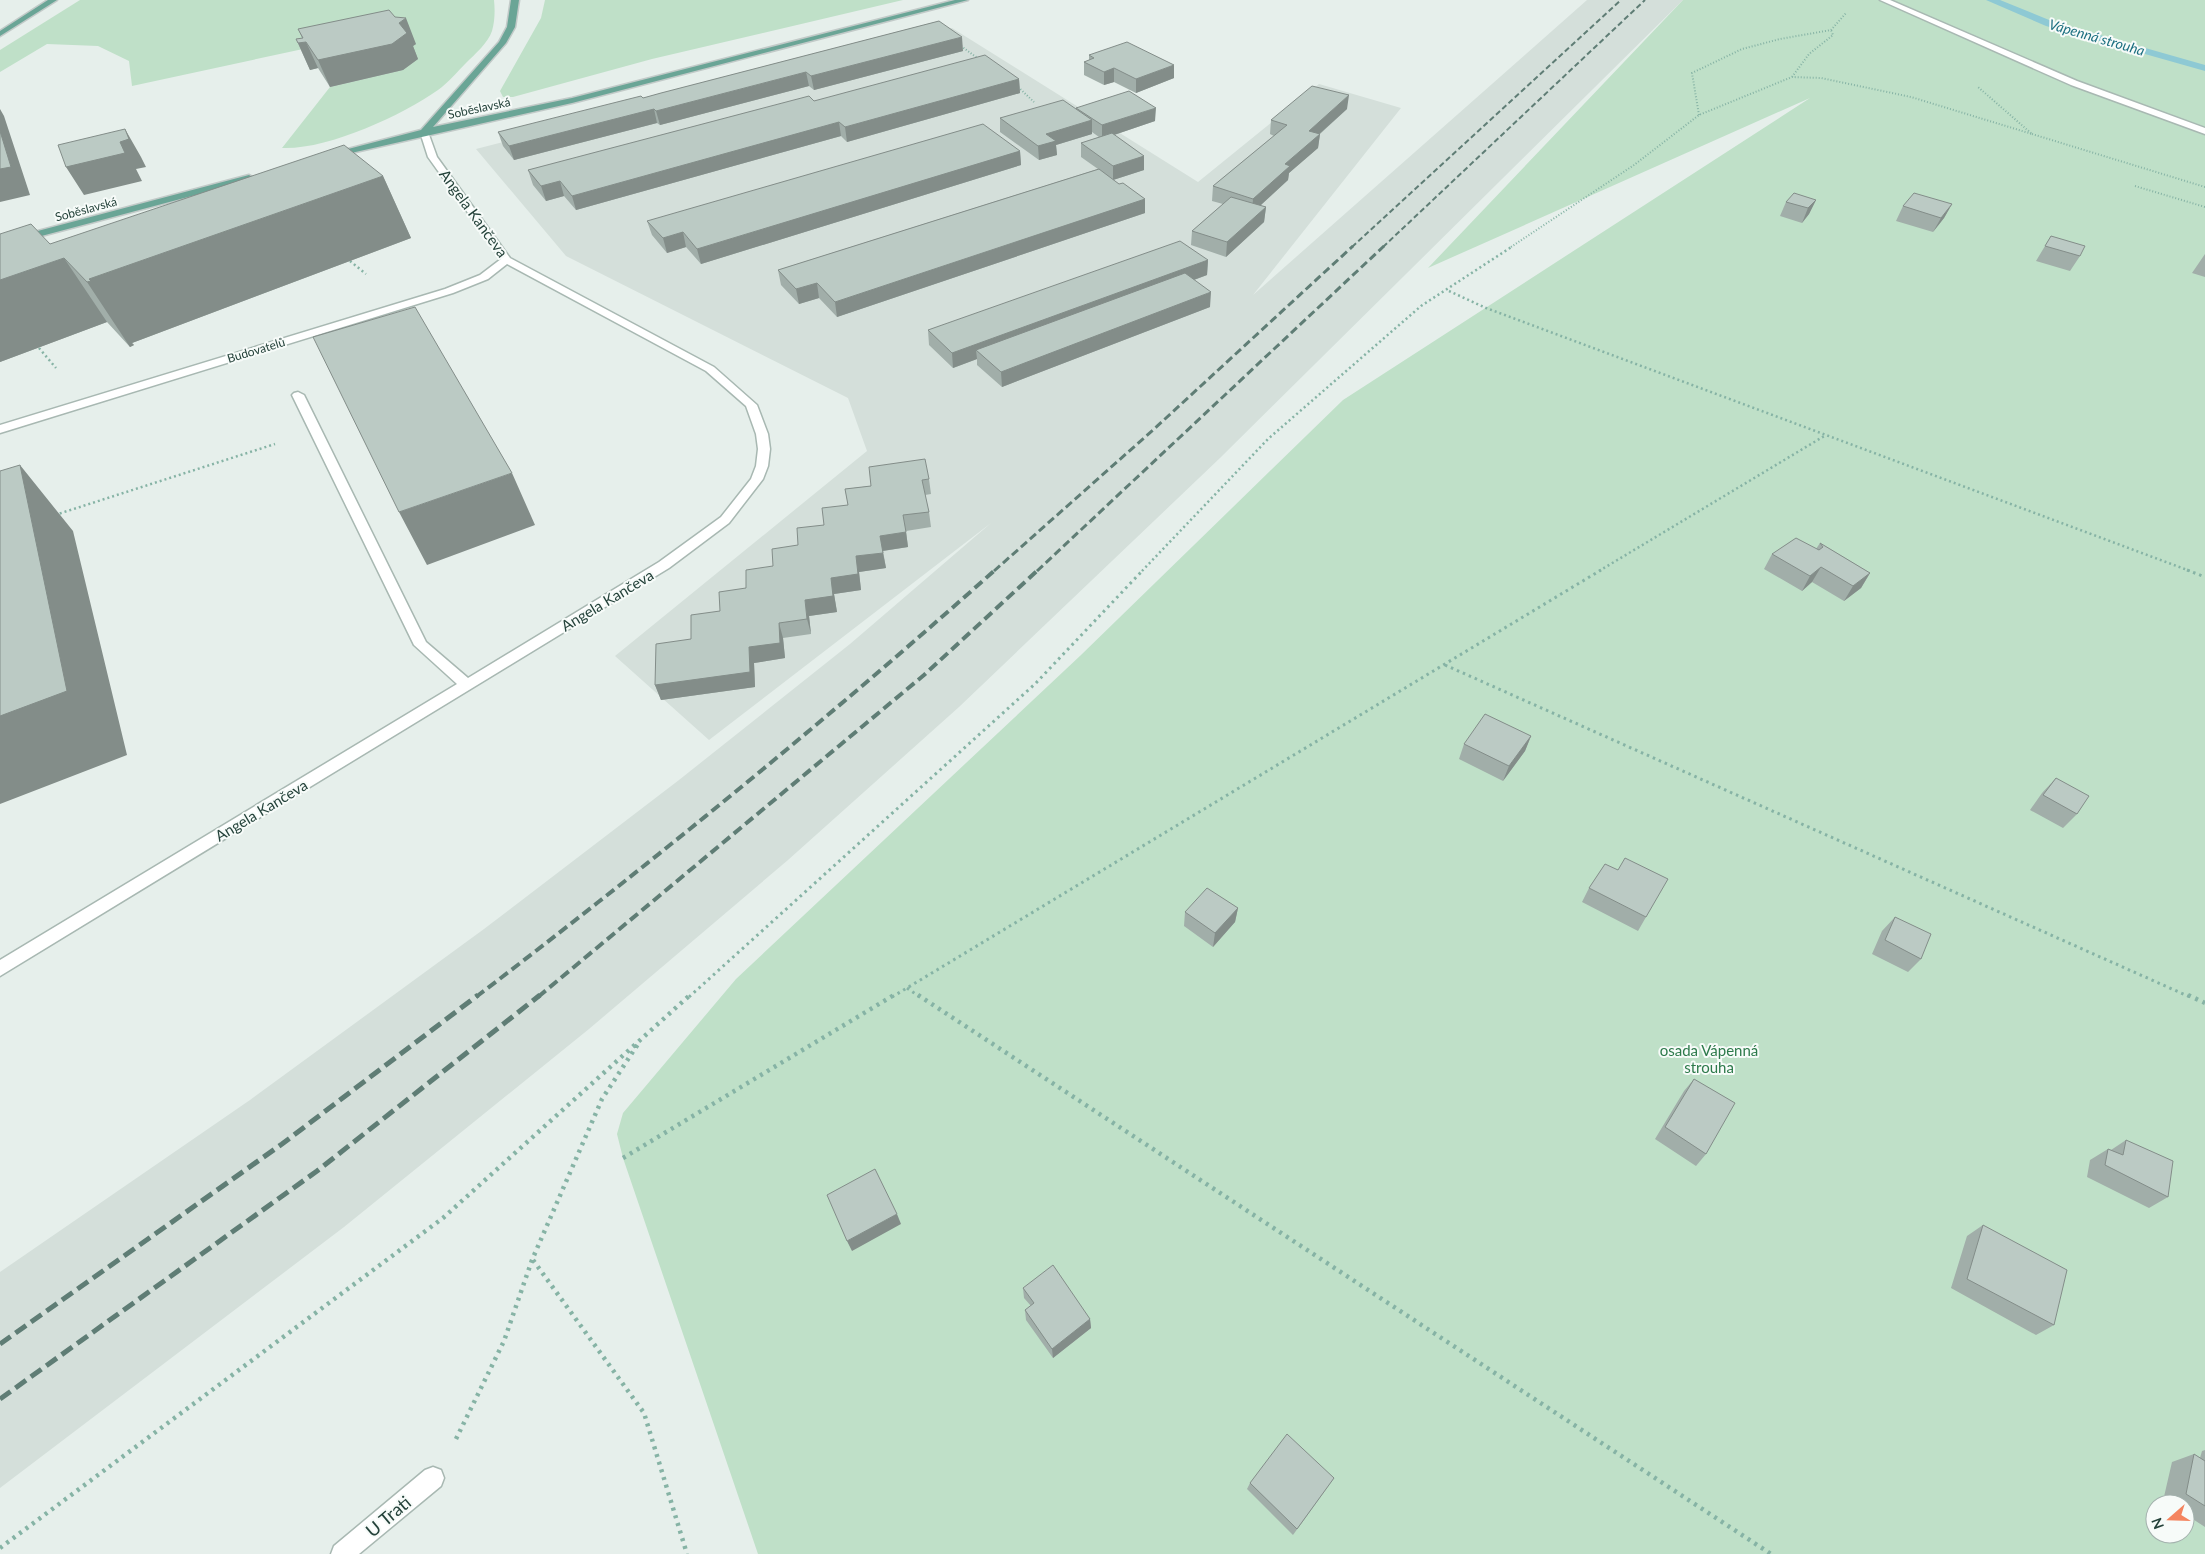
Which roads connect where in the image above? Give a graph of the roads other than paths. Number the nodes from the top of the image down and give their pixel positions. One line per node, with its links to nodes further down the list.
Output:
1 (53, 0): 5 (main road)
2 (515, 0): 7 (main road)
3 (964, 0): 7 (main road, Soběslavská)
4 (1884, 0): 6 (street)
5 (0, 34)
6 (2205, 131)
7 (424, 132): 8 (main road, Soběslavská); 11 (street, Angela Kančeva)
8 (318, 160)
9 (260, 176): 10 (main road, Soběslavská)
10 (0, 244)
11 (506, 260): 13 (street, Budovatelů); 14 (street, Angela Kančeva)
12 (298, 395): 14 (street)
13 (0, 429)
14 (467, 685): 15 (street, Angela Kančeva)
15 (0, 969)
16 (433, 1478): 17 (street, U Trati)
17 (342, 1554)

